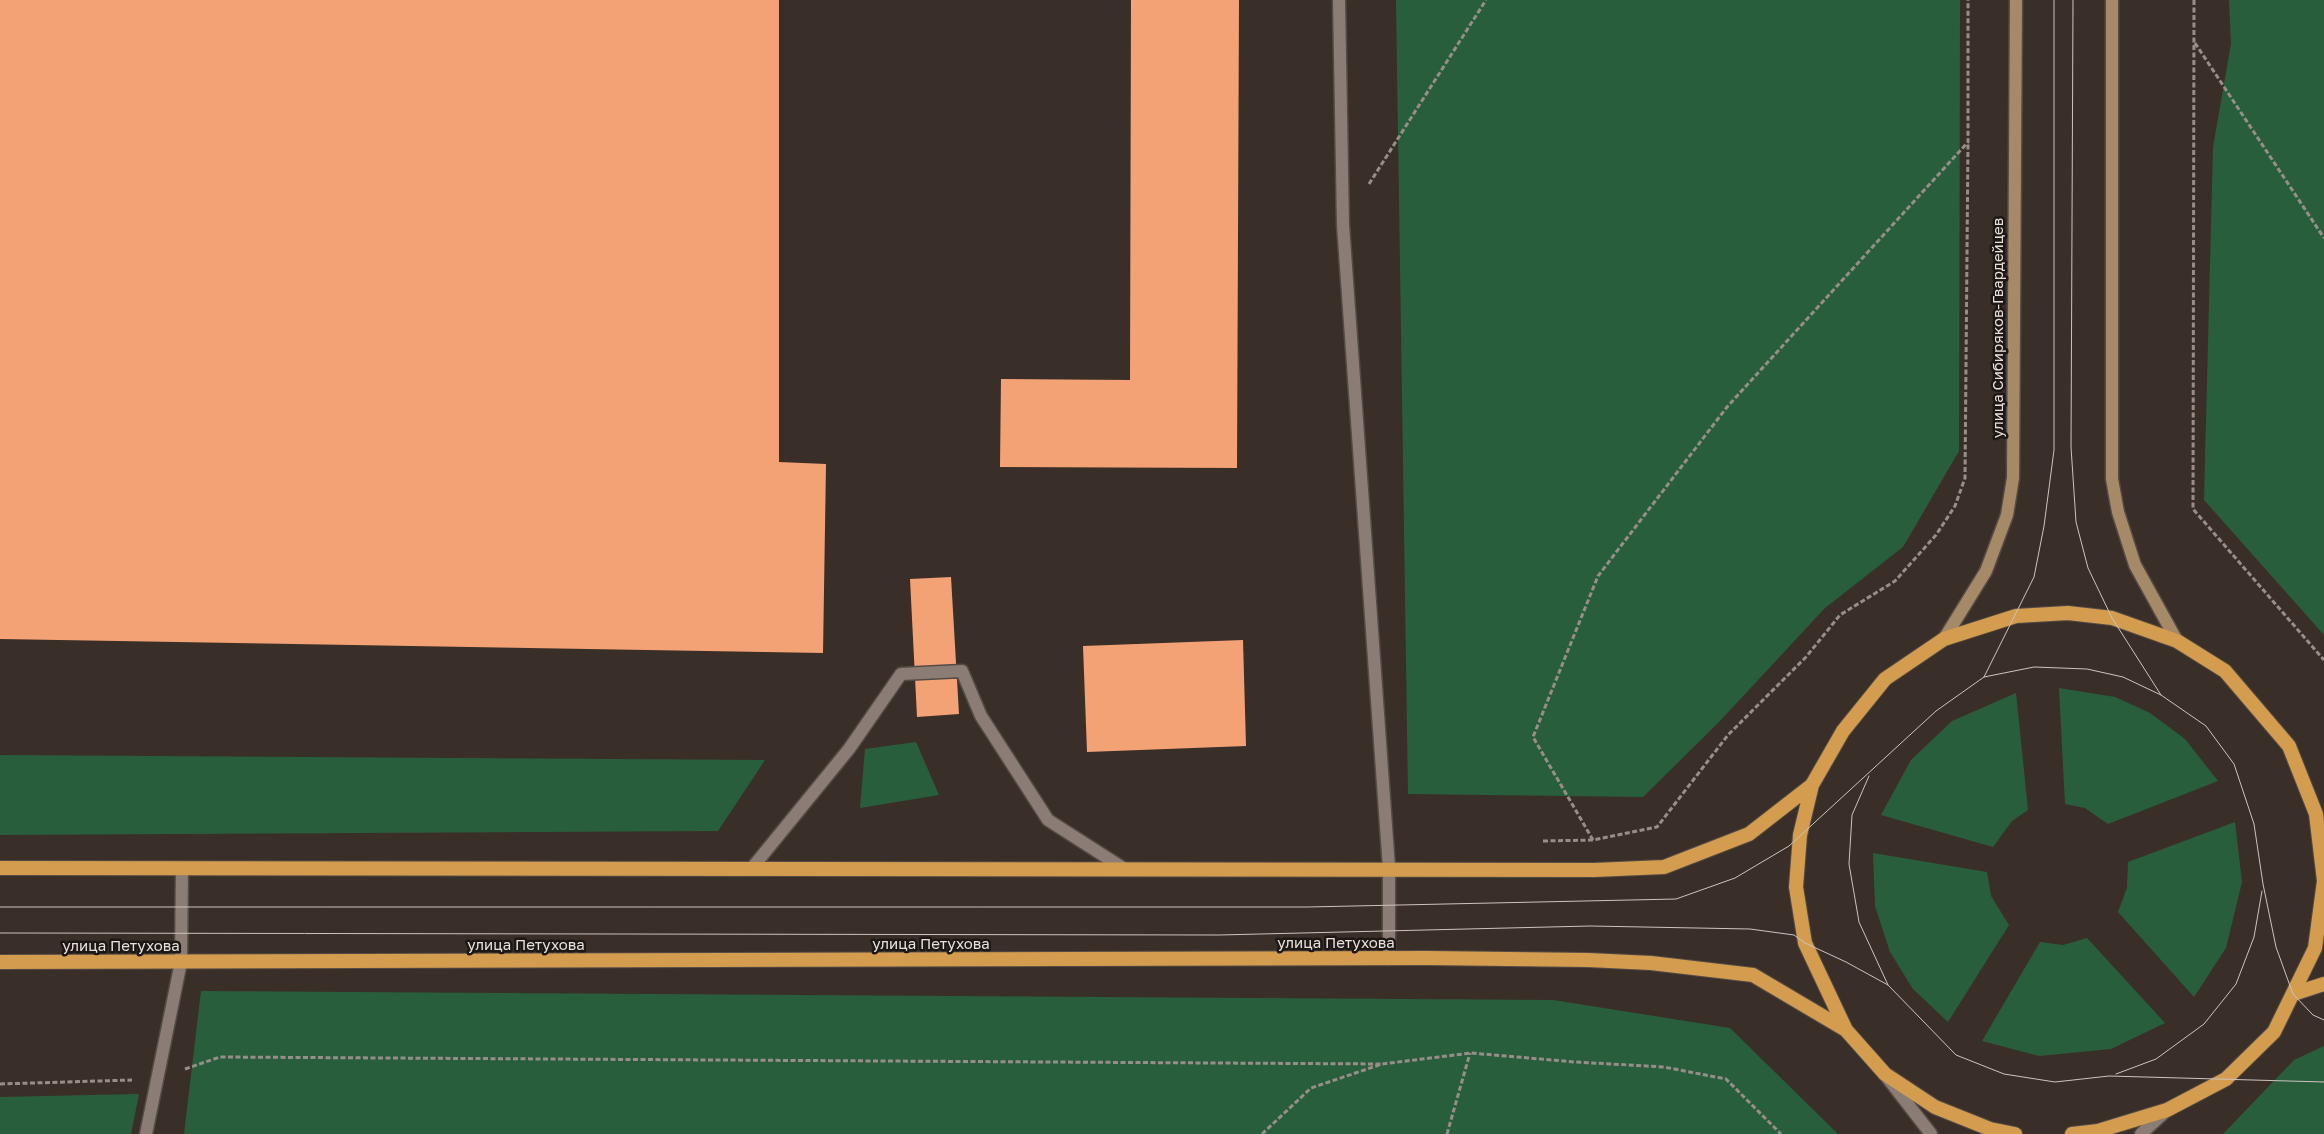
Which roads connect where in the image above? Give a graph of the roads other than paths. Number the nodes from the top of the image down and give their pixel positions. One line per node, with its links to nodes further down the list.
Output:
1 (1339, 0): 12 (street)
2 (2016, 0): 4 (main road, улица Сибиряков-Гвардейцев)
3 (2112, 0): 5 (main road)
4 (1944, 639): 5 (highway); 6 (highway)
5 (2177, 640): 7 (highway)
6 (1812, 785): 12 (highway); 18 (highway)
7 (2320, 818): 17 (highway)
8 (0, 868): 9 (highway)
9 (182, 868): 10 (highway); 15 (street)
10 (752, 868): 11 (highway); 11 (street)
11 (1123, 868): 12 (highway)
12 (1389, 868): 13 (street)
13 (1389, 959): 15 (highway, улица Петухова); 18 (highway, улица Петухова)
14 (0, 962): 15 (highway, улица Петухова)
15 (181, 962): 21 (street)
16 (2324, 984): 17 (highway)
17 (2293, 994): 20 (highway)
18 (1846, 1030): 19 (highway)
19 (1885, 1074): 22 (street); 23 (highway)
20 (2167, 1110): 24 (highway); 25 (street)
21 (146, 1134)
22 (1931, 1134)
23 (2015, 1134)
24 (2072, 1134)
25 (2141, 1134)

